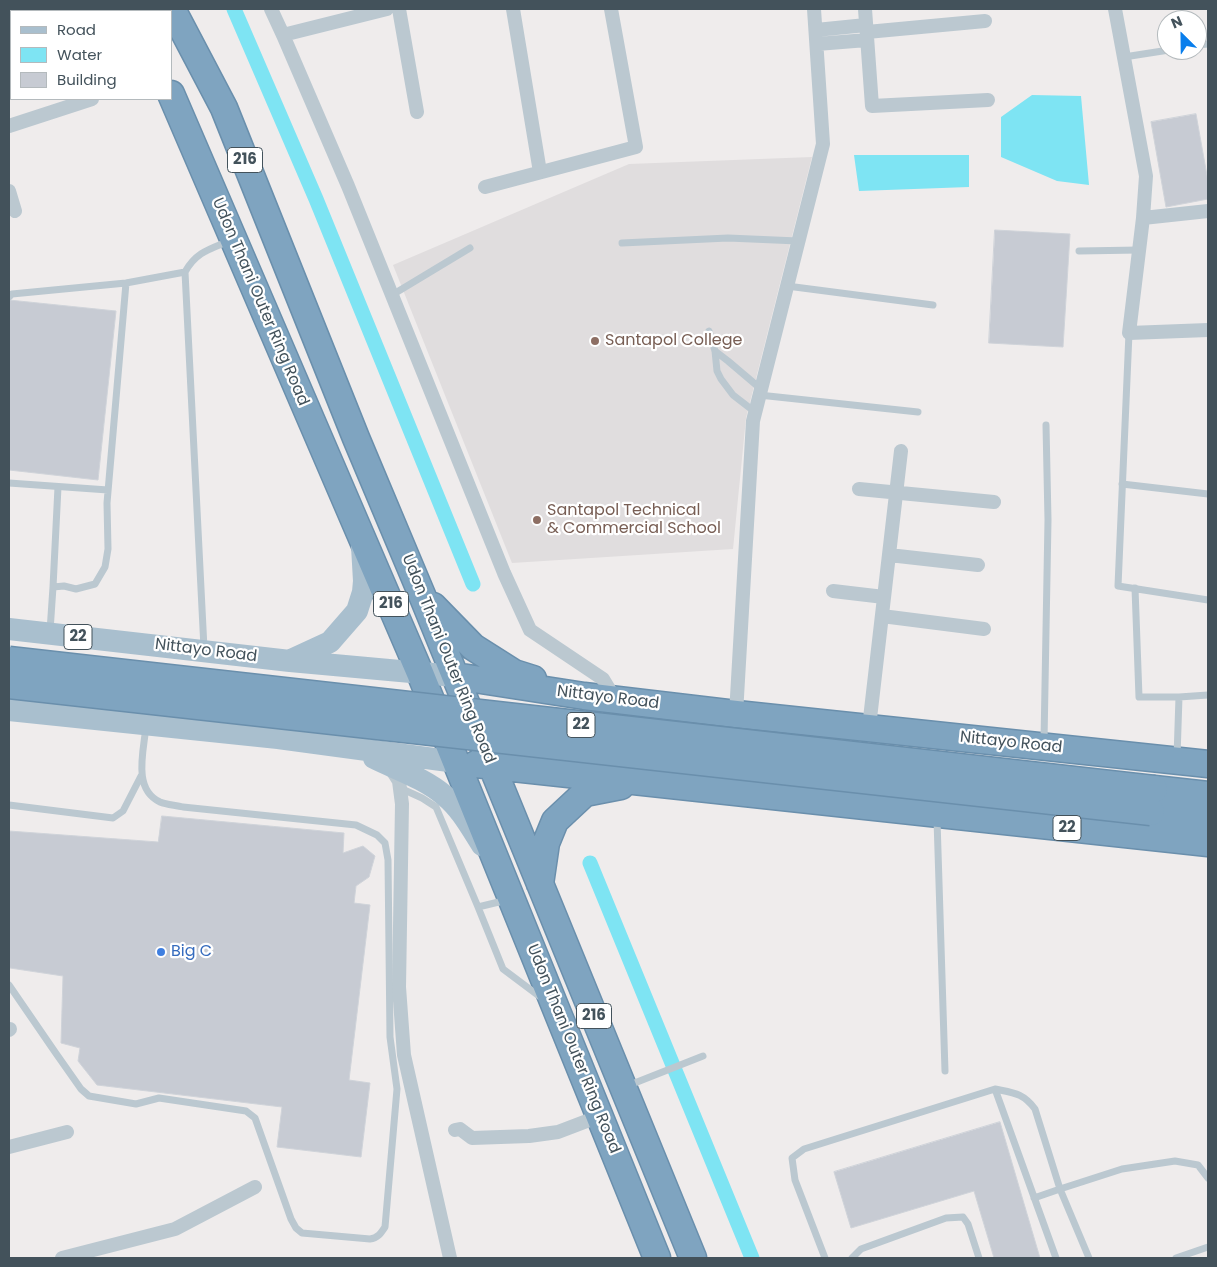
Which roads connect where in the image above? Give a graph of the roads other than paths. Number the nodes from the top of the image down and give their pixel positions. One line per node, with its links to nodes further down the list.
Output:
1 (172, 9): 63 (highway, Udon Thani Outer Ring Road / 216)
2 (271, 9): 13 (street)
3 (386, 9): 13 (street)
4 (399, 9): 20 (street)
5 (513, 9): 22 (street)
6 (611, 9): 22 (street)
7 (814, 9): 11 (street)
8 (866, 9): 12 (street)
9 (1115, 9): 16 (street)
10 (985, 21): 12 (street)
11 (816, 30): 12 (street); 14 (street)
12 (867, 32): 14 (street); 19 (street)
13 (283, 35): 37 (street)
14 (817, 44): 29 (street)
15 (1157, 52): 16 (lane)
16 (1124, 57): 27 (street)
17 (172, 96): 28 (highway, Udon Thani Outer Ring Road / 216)
18 (89, 100): 21 (street)
19 (988, 100)
20 (417, 112)
21 (9, 126)
22 (540, 172): 23 (street)
23 (485, 187)
24 (9, 191): 25 (street)
25 (15, 211)
26 (1208, 211): 27 (street)
27 (1143, 218): 32 (street)
28 (233, 239): 34 (lane); 57 (highway, Udon Thani Outer Ring Road / 216)
29 (798, 241): 30 (lane); 36 (street)
30 (622, 242)
31 (470, 248): 37 (lane)
32 (1139, 250): 33 (lane); 42 (street)
33 (1079, 251)
34 (185, 272): 35 (lane); 70 (lane)
35 (126, 283): 38 (lane); 53 (lane)
36 (786, 286): 39 (lane); 44 (street)
37 (392, 295): 79 (street)
38 (9, 297)
39 (933, 304)
40 (1208, 330): 42 (street)
41 (709, 331): 43 (lane)
42 (1129, 333): 50 (lane)
43 (715, 351): 44 (lane); 45 (lane)
44 (760, 392): 45 (street); 46 (lane)
45 (755, 412): 81 (street)
46 (918, 412)
47 (1046, 425): 85 (lane)
48 (901, 451): 54 (street)
49 (9, 484): 51 (lane)
50 (1122, 484): 55 (lane); 61 (lane)
51 (58, 487): 53 (lane); 60 (lane)
52 (859, 488): 54 (street)
53 (108, 490): 60 (lane)
54 (896, 492): 56 (street); 58 (street)
55 (1208, 494)
56 (994, 502)
57 (362, 536): 72 (main road); 73 (highway, Udon Thani Outer Ring Road / 216)
58 (889, 555): 59 (street); 64 (street)
59 (978, 565)
60 (54, 587): 69 (lane)
61 (1135, 588): 65 (lane); 78 (lane)
62 (833, 591): 64 (street)
63 (422, 595): 74 (highway, Udon Thani Outer Ring Road / 216); 77 (highway)
64 (884, 597): 66 (street)
65 (1208, 600)
66 (882, 616): 68 (street); 83 (street)
67 (9, 629): 69 (main road, Nittayo Road / 22)
68 (984, 629)
69 (50, 634): 70 (main road, Nittayo Road / 22)
70 (204, 650): 72 (main road, Nittayo Road / 22)
71 (9, 660): 96 (highway, Nittayo Road / 22, bridge)
72 (290, 661): 73 (main road, Nittayo Road / 22); 84 (main road)
73 (420, 672): 74 (main road, Nittayo Road / 22); 88 (highway, Udon Thani Outer Ring Road / 216)
74 (455, 676): 77 (highway, Nittayo Road / 22); 91 (highway, Udon Thani Outer Ring Road / 216)
75 (9, 685): 96 (highway, Nittayo Road / 22, bridge)
76 (1208, 695): 78 (lane)
77 (584, 696): 79 (highway, Nittayo Road / 22)
78 (1179, 697): 87 (lane)
79 (616, 699): 81 (highway, Nittayo Road / 22); 93 (highway)
80 (9, 710): 82 (main road, 22)
81 (736, 714): 83 (highway, Nittayo Road / 22)
82 (146, 724): 84 (main road, 22); 92 (lane)
83 (869, 727): 85 (highway, Nittayo Road / 22)
84 (278, 738): 86 (main road, 22)
85 (1044, 746): 87 (highway, Nittayo Road / 22)
86 (354, 748): 88 (main road, 22); 90 (main road)
87 (1177, 761): 89 (highway, Nittayo Road / 22)
88 (456, 762): 91 (highway, 22); 102 (highway, Udon Thani Outer Ring Road / 216)
89 (1208, 764)
90 (389, 765): 94 (street); 102 (main road)
91 (491, 766): 93 (highway, 22); 101 (highway, Udon Thani Outer Ring Road / 216)
92 (141, 776): 97 (lane); 104 (lane)
93 (634, 780): 98 (highway, 22); 101 (highway)
94 (400, 788): 103 (lane); 120 (street)
95 (1208, 796): 96 (highway, Nittayo Road / 22)
96 (1152, 801): 99 (highway, Nittayo Road / 22)
97 (9, 805)
98 (937, 814): 100 (highway, 22); 107 (lane)
99 (1208, 818)
100 (1208, 843)
101 (540, 884): 108 (highway, Udon Thani Outer Ring Road / 216)
102 (511, 895): 103 (lane); 105 (highway, Udon Thani Outer Ring Road / 216)
103 (478, 907): 105 (lane)
104 (9, 985)
105 (557, 1010): 110 (highway, Udon Thani Outer Ring Road / 216)
106 (703, 1056): 108 (lane)
107 (945, 1071)
108 (623, 1088): 122 (highway, Udon Thani Outer Ring Road / 216)
109 (995, 1090): 116 (lane); 117 (lane); 123 (lane)
110 (600, 1116): 111 (street); 121 (highway, Udon Thani Outer Ring Road / 216)
111 (455, 1130)
112 (67, 1132): 113 (street)
113 (9, 1147)
114 (1208, 1178): 116 (lane)
115 (255, 1187): 119 (street)
116 (1060, 1189): 117 (lane); 127 (lane)
117 (1034, 1198): 126 (lane)
118 (1208, 1247): 128 (lane)
119 (62, 1258)
120 (450, 1258)
121 (657, 1258)
122 (693, 1258)
123 (825, 1258)
124 (852, 1258): 125 (lane)
125 (979, 1258)
126 (1056, 1258)
127 (1089, 1258)
128 (1176, 1258)

